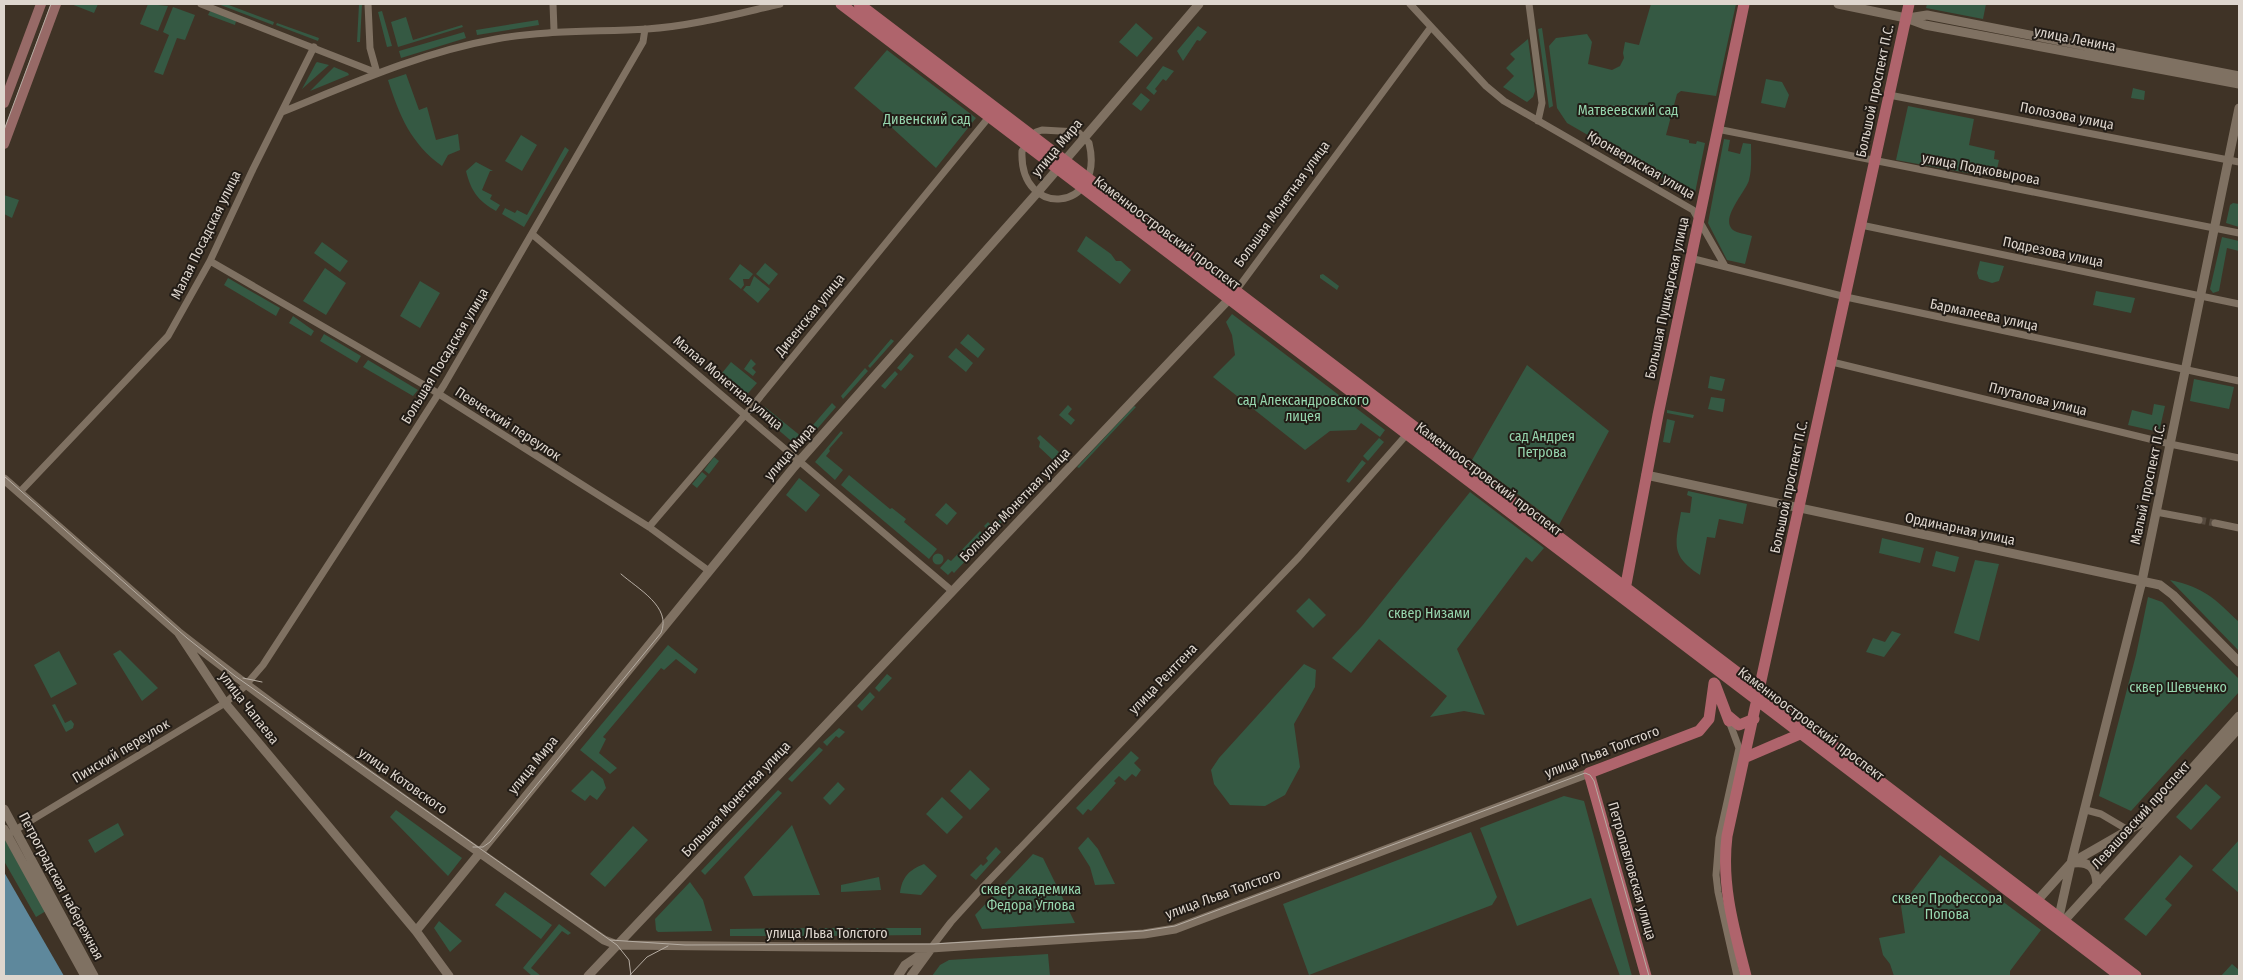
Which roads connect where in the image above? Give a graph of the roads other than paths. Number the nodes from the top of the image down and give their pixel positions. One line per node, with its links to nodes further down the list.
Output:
1 (41, 4): 24 (main road)
2 (56, 4): 32 (main road)
3 (201, 4): 19 (street)
4 (368, 4): 20 (street)
5 (552, 4): 18 (street)
6 (780, 4): 17 (street)
7 (841, 4): 27 (main road, Каменноостровский проспект)
8 (859, 4): 31 (main road, Каменноостровский проспект)
9 (1199, 4): 30 (street, улица Мира)
10 (1410, 4): 16 (street, Кронверкская улица)
11 (1529, 4): 28 (street)
12 (1744, 4): 29 (main road, Большая Пушкарская улица)
13 (1838, 4): 15 (street, улица Ленина)
14 (1909, 4): 15 (main road, Большой проспект П.С.)
15 (1906, 18): 21 (street, улица Ленина); 22 (street, улица Ленина); 23 (main road, Большой проспект П.С.)
16 (1431, 27): 28 (street, Кронверкская улица); 47 (street, Большая Монетная улица)
17 (645, 29): 18 (street); 43 (street, Большая Посадская улица)
18 (554, 30): 20 (street)
19 (314, 47): 20 (street); 26 (street, Малая Посадская улица)
20 (377, 73): 26 (street)
21 (2239, 76)
22 (2239, 84)
23 (1889, 95): 33 (street, Полозова улица); 34 (main road, Большой проспект П.С.)
24 (4, 103)
25 (2239, 108): 33 (street, Малый проспект П.С.)
26 (282, 112): 45 (street, Малая Посадская улица)
27 (989, 117): 31 (main road, Каменноостровский проспект); 55 (street, Дивенская улица)
28 (1538, 121): 39 (street, Кронверкская улица)
29 (1718, 129): 34 (street, улица Подковырова); 39 (main road, Большая Пушкарская улица)
30 (1085, 136): 31 (street); 36 (street, улица Мира); 37 (street)
31 (1029, 141): 36 (main road, Каменноостровский проспект); 38 (street)
32 (4, 144)
33 (2230, 160): 35 (street, Полозова улица); 41 (street, Малый проспект П.С.)
34 (1875, 162): 40 (main road, Большой проспект П.С.); 41 (street, улица Подковырова)
35 (2239, 162)
36 (1061, 165): 37 (main road, Каменноостровский проспект); 38 (street, улица Мира)
37 (1085, 183): 38 (street); 47 (main road, Каменноостровский проспект)
38 (1037, 193): 59 (street, улица Мира)
39 (1699, 217): 44 (main road, Большая Пушкарская улица); 46 (street)
40 (1861, 225): 48 (street, Подрезова улица); 49 (main road, Большой проспект П.С.)
41 (2216, 228): 42 (street, улица Подковырова); 48 (street, Малый проспект П.С.)
42 (2239, 233)
43 (532, 234): 54 (street, Большая Посадская улица); 55 (street, Малая Монетная улица)
44 (1690, 258): 46 (street, Бармалеева улица); 60 (main road, Большая Пушкарская улица)
45 (210, 262): 54 (street, Певческий переулок); 62 (street, Малая Посадская улица)
46 (1725, 266): 49 (street, Бармалеева улица)
47 (1232, 296): 56 (main road, Каменноостровский проспект); 71 (street, Большая Монетная улица)
48 (2202, 296): 50 (street, Подрезова улица); 52 (street, Малый проспект П.С.)
49 (1846, 297): 51 (main road, Большой проспект П.С.); 52 (street, Бармалеева улица)
50 (2239, 304)
51 (1832, 362): 57 (street, Плуталова улица); 63 (main road, Большой проспект П.С.)
52 (2186, 370): 53 (street, Бармалеева улица); 57 (street, Малый проспект П.С.)
53 (2239, 381)
54 (438, 394): 67 (street, Певческий переулок); 77 (street, Большая Посадская улица)
55 (745, 414): 59 (street, Малая Монетная улица); 67 (street, Дивенская улица)
56 (1410, 431): 72 (main road, Каменноостровский проспект); 98 (street, улица Рентгена)
57 (2170, 444): 58 (street, Плуталова улица); 64 (street, Малый проспект П.С.)
58 (2239, 458)
59 (800, 460): 69 (street, улица Мира); 71 (street, Малая Монетная улица)
60 (1646, 475): 63 (street, Ординарная улица); 72 (main road, Большая Пушкарская улица)
61 (4, 479): 62 (street, улица Чапаева)
62 (19, 493): 73 (street, улица Чапаева)
63 (1800, 509): 70 (street, Ординарная улица); 78 (main road, Большой проспект П.С.)
64 (2156, 512): 65 (street); 70 (street, Малый проспект П.С.)
65 (2199, 520)
66 (2215, 523): 68 (street)
67 (649, 527): 69 (street, Певческий переулок)
68 (2239, 528)
69 (709, 571): 91 (street, улица Мира)
70 (2142, 581): 74 (street, Ординарная улица); 88 (street, Малый проспект П.С.)
71 (952, 591): 97 (street, Большая Монетная улица)
72 (1625, 594): 75 (main road, Каменноостровский проспект); 78 (main road, Каменноостровский проспект)
73 (178, 632): 77 (street, улица Котовского); 79 (street, улица Чапаева)
74 (2239, 662)
75 (1707, 663): 76 (main road); 78 (main road, Каменноостровский проспект)
76 (1714, 684): 81 (main road); 86 (main road, улица Льва Толстого)
77 (246, 686): 79 (street, Пинский переулок); 91 (street, улица Котовского)
78 (1759, 697): 82 (main road, Большой проспект П.С.); 84 (main road, Каменноостровский проспект); 94 (main road, Каменноостровский проспект)
79 (225, 703): 90 (street, Пинский переулок); 96 (street, улица Чапаева)
80 (2239, 716): 89 (street, Левашовский проспект)
81 (1728, 718): 82 (main road); 106 (street)
82 (1754, 719): 85 (main road, Большой проспект П.С.)
83 (2239, 728): 93 (street, Левашовский проспект)
84 (1800, 734): 85 (main road); 95 (main road, Каменноостровский проспект)
85 (1744, 758): 107 (main road, Большой проспект П.С.)
86 (1589, 773): 98 (street, улица Льва Толстого); 105 (main road, Петропавловская улица)
87 (4, 809): 90 (street, Петроградская набережная)
88 (2086, 810): 89 (street); 92 (street, Малый проспект П.С.)
89 (2128, 830): 92 (street, Левашовский проспект)
90 (9, 831): 99 (street, Петроградская набережная); 100 (street, Петроградская набережная)
91 (479, 852): 96 (street, улица Мира); 97 (street, улица Котовского)
92 (2071, 863): 93 (street); 94 (street, Малый проспект П.С.); 95 (street, Малый проспект П.С.)
93 (2097, 884): 95 (street, Левашовский проспект)
94 (2036, 902): 95 (main road, Каменноостровский проспект)
95 (2060, 923): 108 (main road, Каменноостровский проспект); 109 (main road, Каменноостровский проспект)
96 (416, 931): 101 (street, улица Чапаева)
97 (617, 946): 98 (street, улица Льва Толстого); 102 (street, Большая Монетная улица)
98 (931, 948): 103 (street, улица Рентгена); 104 (street, улица Рентгена)
99 (85, 976)
100 (94, 976)
101 (449, 976)
102 (588, 976)
103 (898, 976)
104 (911, 976)
105 (1646, 976)
106 (1737, 976)
107 (1746, 976)
108 (2120, 976)
109 (2136, 976)

